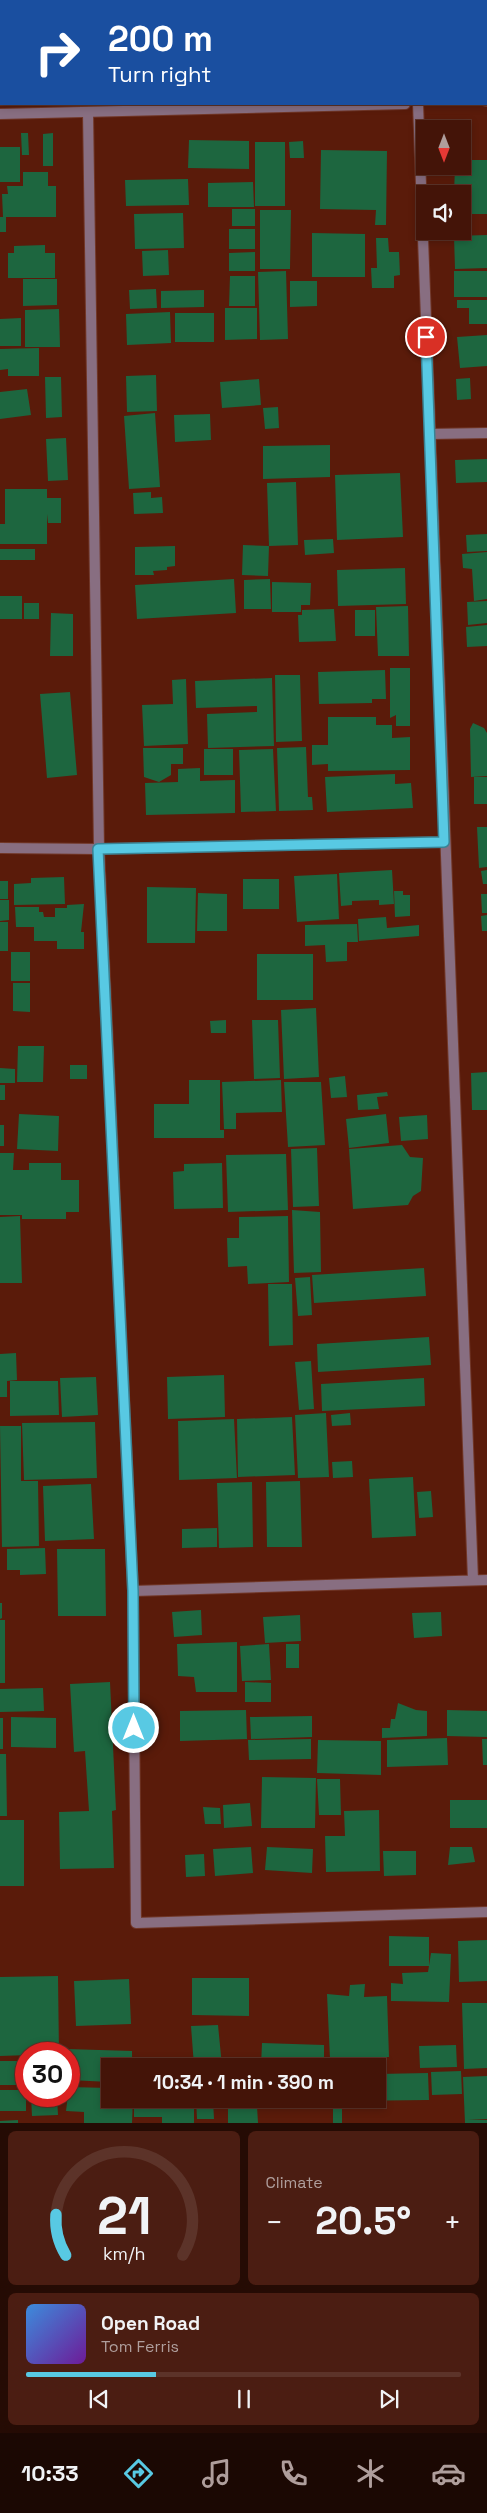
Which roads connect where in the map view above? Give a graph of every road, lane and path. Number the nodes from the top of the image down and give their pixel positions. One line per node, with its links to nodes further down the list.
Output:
1 (365, 105): 3 (street)
2 (418, 105): 6 (street)
3 (88, 112): 4 (street); 9 (street)
4 (0, 114)
5 (487, 433): 6 (street)
6 (430, 434): 7 (street)
7 (444, 842): 9 (street); 10 (street)
8 (0, 848): 9 (street)
9 (98, 849): 12 (street)
10 (472, 1580): 11 (street); 12 (street)
11 (487, 1580)
12 (133, 1591): 13 (street)
13 (487, 1912)

